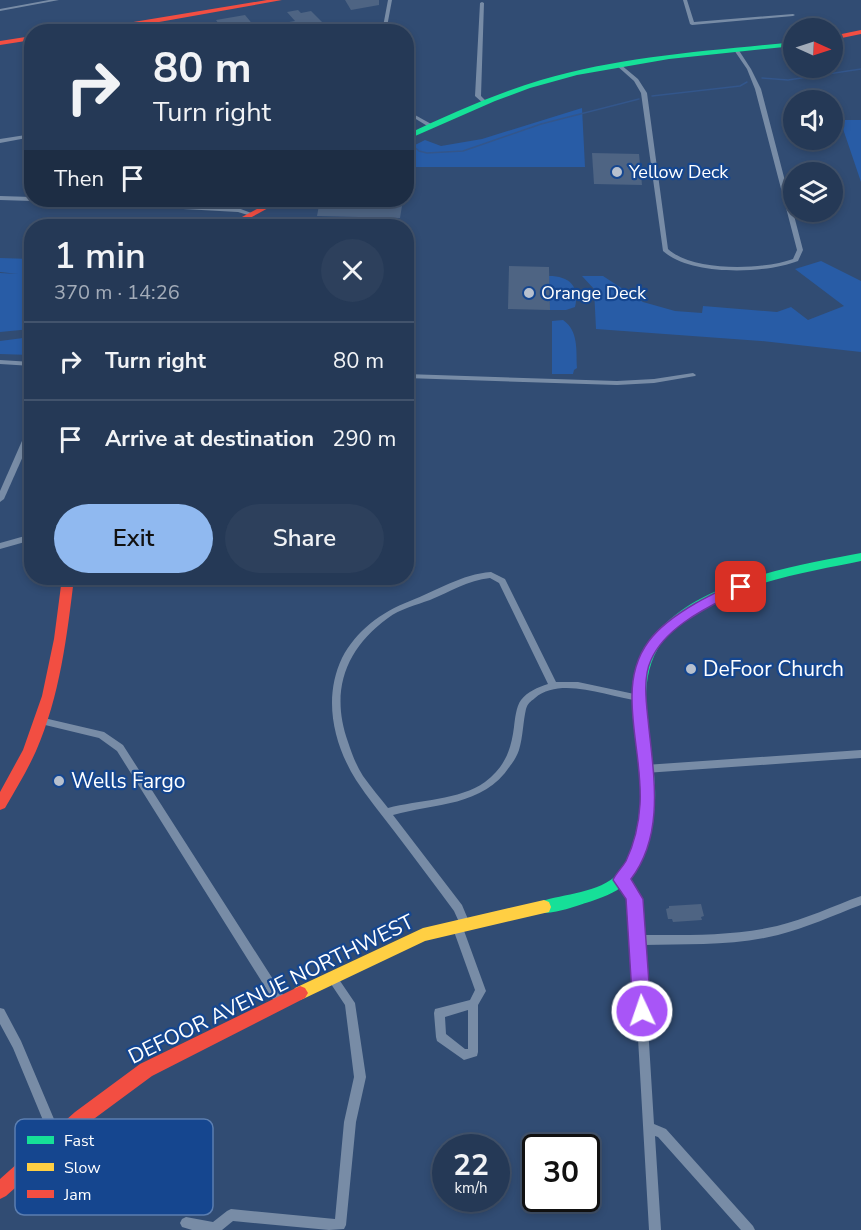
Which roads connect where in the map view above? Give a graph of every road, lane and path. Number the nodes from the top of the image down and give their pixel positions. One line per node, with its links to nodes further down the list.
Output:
1 (57, 0): 7 (street)
2 (256, 0): 9 (street)
3 (279, 0): 10 (street)
4 (390, 0): 11 (street)
5 (685, 0): 8 (street)
6 (482, 3): 19 (street)
7 (0, 10)
8 (793, 15)
9 (115, 24)
10 (136, 24)
11 (386, 24)
12 (861, 32): 13 (street)
13 (843, 36)
14 (24, 40): 15 (street)
15 (0, 45)
16 (783, 45): 17 (street)
17 (736, 50): 18 (street); 18 (street)
18 (618, 65): 19 (street)
19 (484, 102): 21 (street)
20 (414, 116): 21 (street)
21 (431, 126): 22 (street)
22 (414, 134)
23 (24, 136): 24 (street)
24 (0, 141)
25 (0, 198): 26 (street)
26 (24, 199)
27 (202, 207): 29 (street)
28 (265, 207): 29 (street)
29 (251, 214): 30 (street)
30 (242, 219)
31 (0, 363): 32 (street)
32 (24, 364)
33 (693, 375): 34 (street)
34 (414, 376)
35 (24, 445): 36 (street)
36 (0, 499)
37 (24, 539): 38 (street)
38 (0, 546)
39 (860, 558): 42 (street)
40 (68, 585): 43 (street)
41 (552, 684): 42 (street); 47 (street); 47 (street)
42 (639, 698): 45 (street)
43 (44, 722): 46 (street); 53 (street)
44 (861, 754): 45 (street)
45 (645, 769): 48 (street)
46 (0, 804)
47 (386, 813): 50 (street)
48 (621, 880): 50 (street, DEFOOR AVENUE NORTHWEST); 51 (street)
49 (861, 900): 51 (street)
50 (461, 925): 52 (street, DEFOOR AVENUE NORTHWEST); 54 (street)
51 (638, 940): 58 (street)
52 (332, 978): 53 (street, DEFOOR AVENUE NORTHWEST); 61 (street)
53 (281, 1002): 57 (street, DEFOOR AVENUE NORTHWEST)
54 (472, 1004): 54 (street)
55 (0, 1014): 56 (street)
56 (48, 1119)
57 (79, 1119)
58 (649, 1127): 62 (street); 63 (street)
59 (15, 1176): 60 (street, DEFOOR AVENUE NORTHWEST)
60 (0, 1190)
61 (186, 1224)
62 (655, 1230)
63 (749, 1230)

